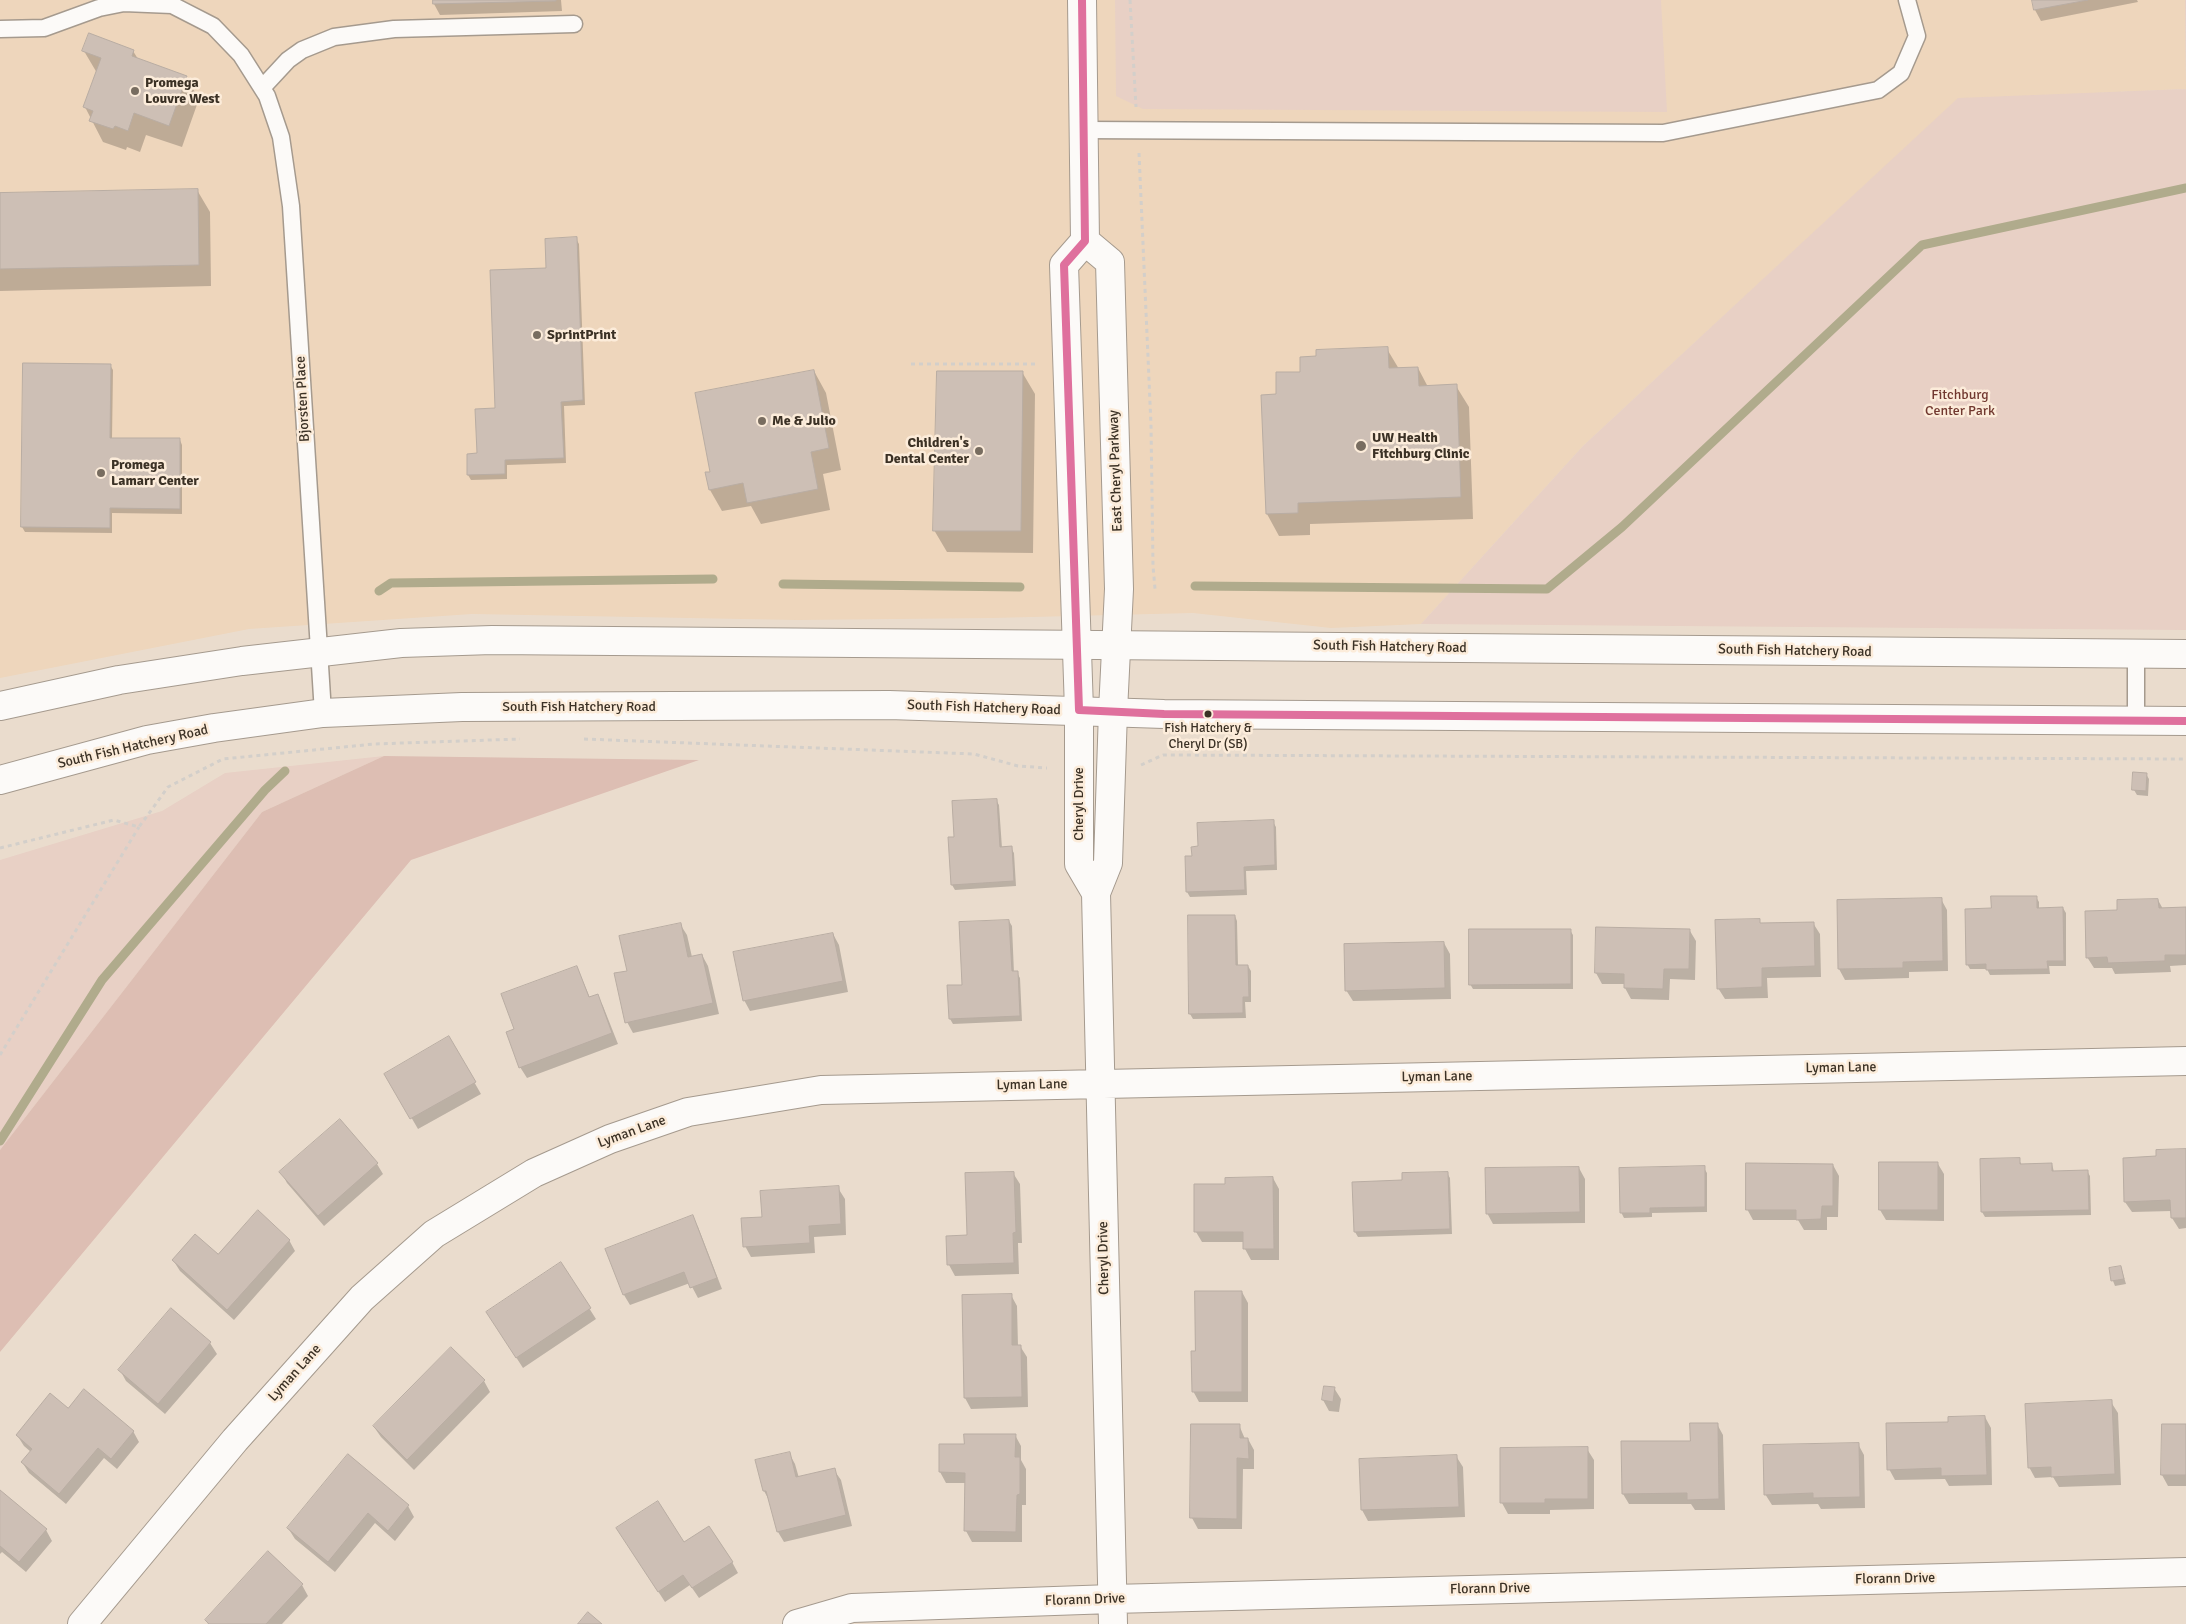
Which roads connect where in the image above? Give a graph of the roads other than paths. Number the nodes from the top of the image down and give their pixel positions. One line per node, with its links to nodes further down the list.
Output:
1 (1082, 0): 6 (street)
2 (1907, 0): 6 (lane)
3 (574, 24): 5 (lane)
4 (0, 29): 5 (lane, Bjorsten Place)
5 (262, 88): 10 (lane, Bjorsten Place)
6 (1083, 130): 7 (street)
7 (1085, 241): 8 (street); 9 (street, East Cheryl Parkway)
8 (1078, 644): 9 (street, South Fish Hatchery Road); 10 (street, South Fish Hatchery Road); 14 (street)
9 (1116, 645): 11 (street, South Fish Hatchery Road); 15 (street, East Cheryl Parkway)
10 (318, 652): 13 (street, South Fish Hatchery Road); 16 (lane, Bjorsten Place)
11 (2136, 654): 12 (street, South Fish Hatchery Road); 17 (lane)
12 (2186, 654)
13 (0, 706)
14 (1079, 710): 15 (street, South Fish Hatchery Road); 16 (street, South Fish Hatchery Road); 20 (street, Cheryl Drive)
15 (1113, 711): 17 (street, South Fish Hatchery Road); 20 (street, Cheryl Drive)
16 (323, 713): 19 (street, South Fish Hatchery Road)
17 (2136, 720): 18 (street, South Fish Hatchery Road)
18 (2186, 721)
19 (0, 780)
20 (1096, 893): 22 (street, Cheryl Drive)
21 (2186, 1061): 22 (street, Lyman Lane)
22 (1101, 1084): 24 (street, Cheryl Drive); 25 (street, Lyman Lane)
23 (2186, 1572): 24 (street, Florann Drive)
24 (1112, 1611): 26 (street, Florann Drive)
25 (82, 1624)
26 (797, 1624)

